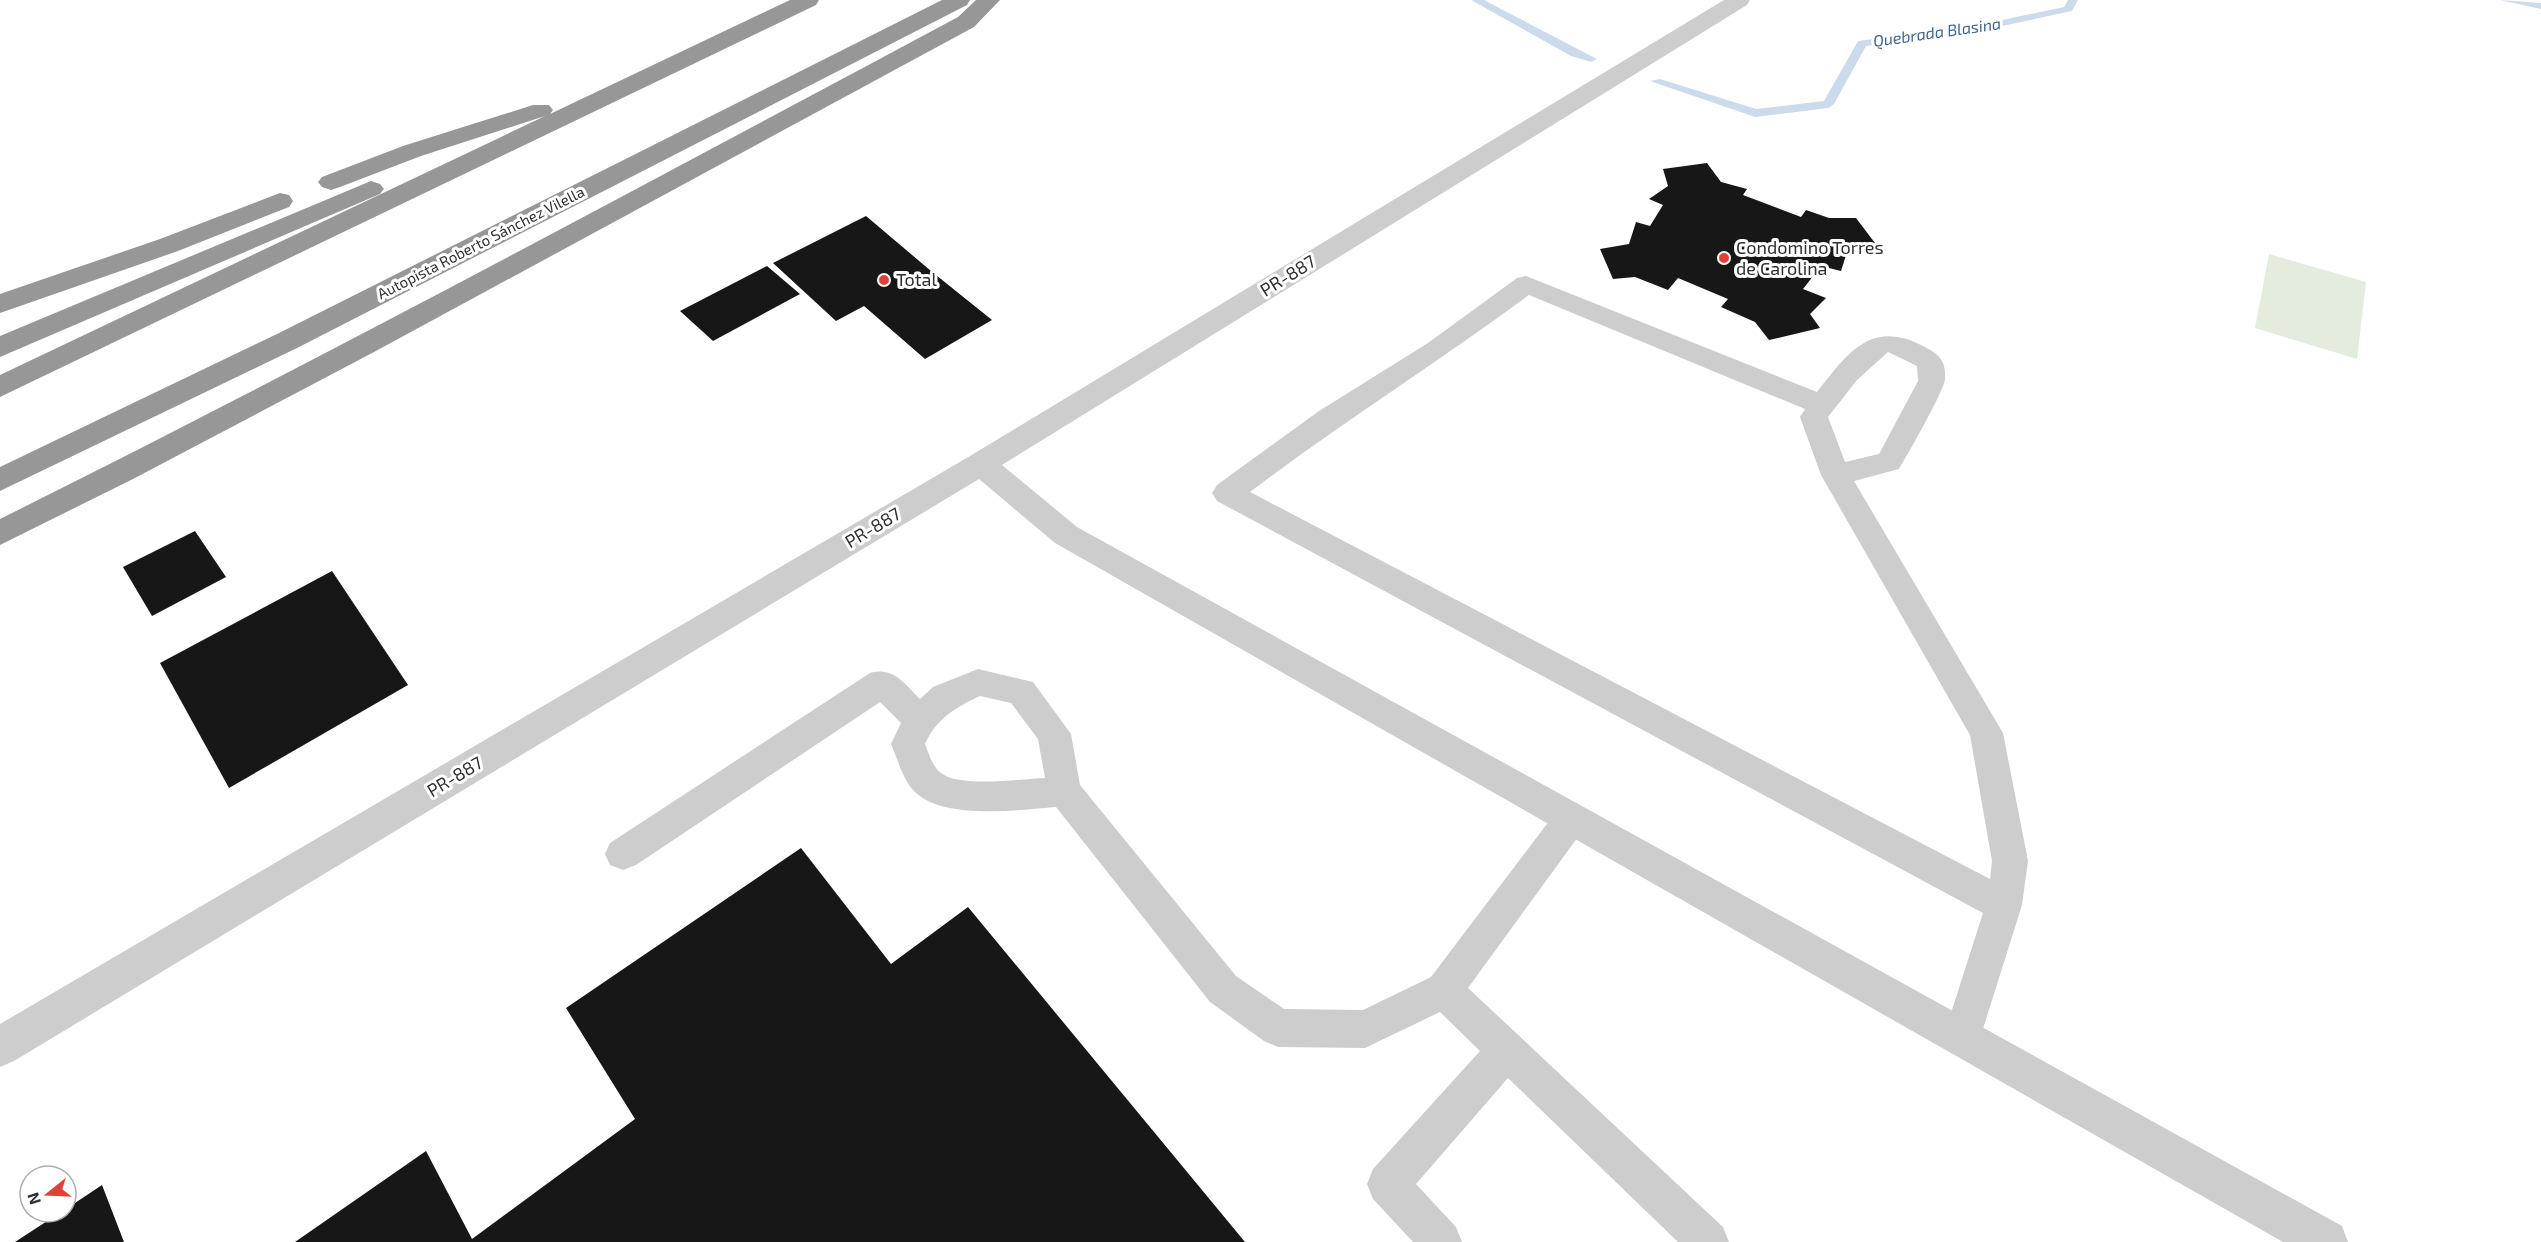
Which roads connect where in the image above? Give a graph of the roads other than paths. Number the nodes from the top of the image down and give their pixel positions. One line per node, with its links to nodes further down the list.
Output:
1 (808, 0): 5 (highway)
2 (959, 0): 12 (highway, Autopista Roberto Sánchez Vilella)
3 (989, 0): 13 (highway)
4 (1739, 0): 10 (street, PR-887)
5 (648, 76): 6 (highway); 7 (highway); 8 (highway)
6 (0, 304)
7 (0, 347)
8 (0, 387)
9 (1821, 405): 11 (lane); 11 (lane); 18 (lane)
10 (981, 464): 16 (street); 21 (street, PR-887)
11 (1836, 475): 18 (lane)
12 (0, 480)
13 (0, 533)
14 (919, 719): 15 (lane); 15 (lane); 17 (lane)
15 (1064, 791): 19 (lane)
16 (1571, 819): 19 (lane); 20 (street)
17 (623, 854)
18 (2004, 905): 20 (lane)
19 (1444, 990): 22 (lane)
20 (1962, 1038): 25 (street)
21 (0, 1047)
22 (1506, 1051): 23 (lane); 24 (lane)
23 (1441, 1242)
24 (1708, 1242)
25 (2326, 1242)

